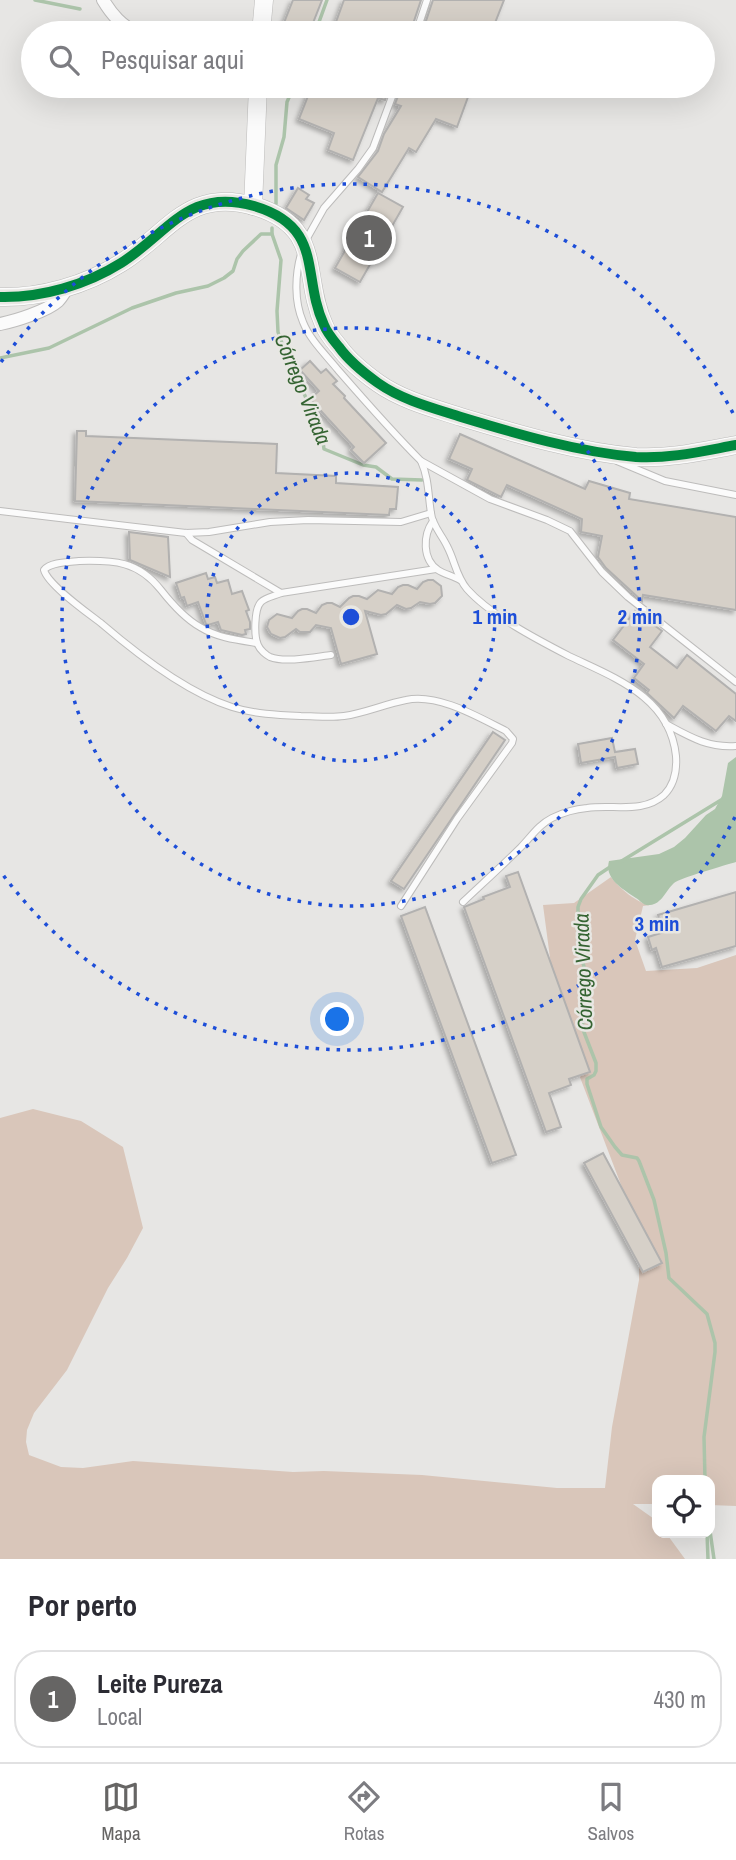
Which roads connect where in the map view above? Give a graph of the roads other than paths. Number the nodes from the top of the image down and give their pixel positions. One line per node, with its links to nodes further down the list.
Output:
1 (103, 0): 4 (street)
2 (264, 0): 5 (street)
3 (427, 0): 6 (lane)
4 (118, 21)
5 (262, 21)
6 (420, 21)
7 (258, 98): 9 (street)
8 (392, 98): 10 (lane)
9 (253, 206): 10 (street); 11 (street)
10 (304, 243): 15 (street); 16 (lane)
11 (68, 287): 12 (street); 13 (street)
12 (0, 298)
13 (0, 324)
14 (736, 445): 15 (street)
15 (585, 449): 17 (lane)
16 (421, 461): 19 (lane); 27 (lane)
17 (736, 495)
18 (0, 511): 21 (lane)
19 (431, 513): 20 (lane); 21 (lane)
20 (433, 522): 22 (lane); 23 (lane)
21 (186, 533): 24 (lane)
22 (436, 569): 23 (lane); 24 (lane)
23 (460, 580): 28 (lane)
24 (281, 593): 25 (lane)
25 (257, 643): 26 (lane); 31 (lane)
26 (331, 655)
27 (736, 682)
28 (666, 723): 29 (lane); 30 (lane)
29 (736, 746)
30 (463, 902)
31 (401, 905)

